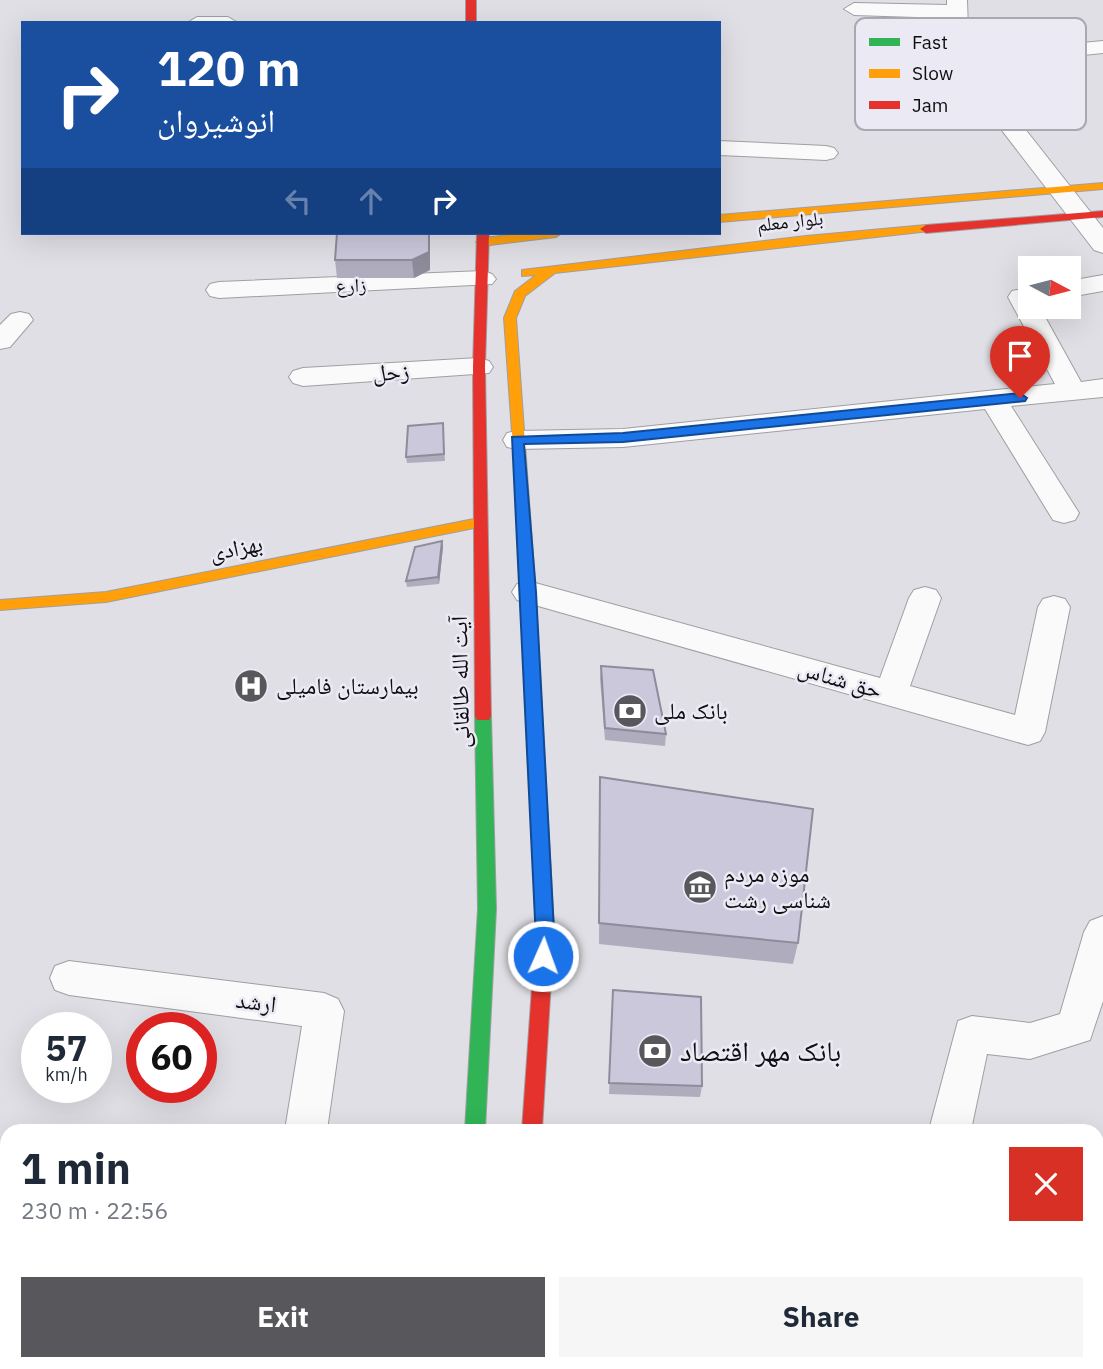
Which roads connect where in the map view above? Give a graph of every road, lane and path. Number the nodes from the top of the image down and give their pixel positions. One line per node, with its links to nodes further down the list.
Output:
1 (189, 0): 5 (street)
2 (471, 0): 6 (main road)
3 (957, 6): 4 (street)
4 (854, 9)
5 (190, 21)
6 (471, 21)
7 (1015, 130): 11 (street)
8 (721, 148): 9 (street)
9 (827, 153)
10 (1103, 186): 11 (main road, بلوار معلم)
11 (1063, 190): 12 (street); 13 (main road, بلوار معلم)
12 (1092, 215): 16 (street); 17 (main road, بلوار معلم)
13 (721, 219)
14 (520, 235): 15 (main road)
15 (483, 237): 18 (main road, آیت الله طالقانی)
16 (1103, 245)
17 (553, 269): 18 (main road, بلوار معلم); 30 (main road)
18 (494, 277): 21 (street, زارع); 25 (main road, آیت الله طالقانی)
19 (1103, 283): 20 (street)
20 (1082, 287)
21 (219, 290)
22 (1033, 319): 28 (street)
23 (20, 320): 24 (street)
24 (0, 341)
25 (479, 368): 26 (street, زحل); 32 (main road, آیت الله طالقانی)
26 (303, 377)
27 (1103, 388): 28 (street)
28 (1073, 392): 29 (street)
29 (994, 401): 30 (street); 31 (street)
30 (517, 440): 33 (main road)
31 (1064, 513)
32 (479, 523): 35 (main road, بهزادی); 41 (main road, آیت الله طالقانی)
33 (528, 592): 37 (street, حق شناس); 42 (main road)
34 (925, 598): 37 (street)
35 (0, 605)
36 (1054, 607): 37 (street, حق شناس)
37 (891, 694)
38 (1103, 932): 43 (street)
39 (69, 978): 40 (street, ارشد)
40 (307, 1124)
41 (475, 1124)
42 (532, 1124)
43 (951, 1124)

